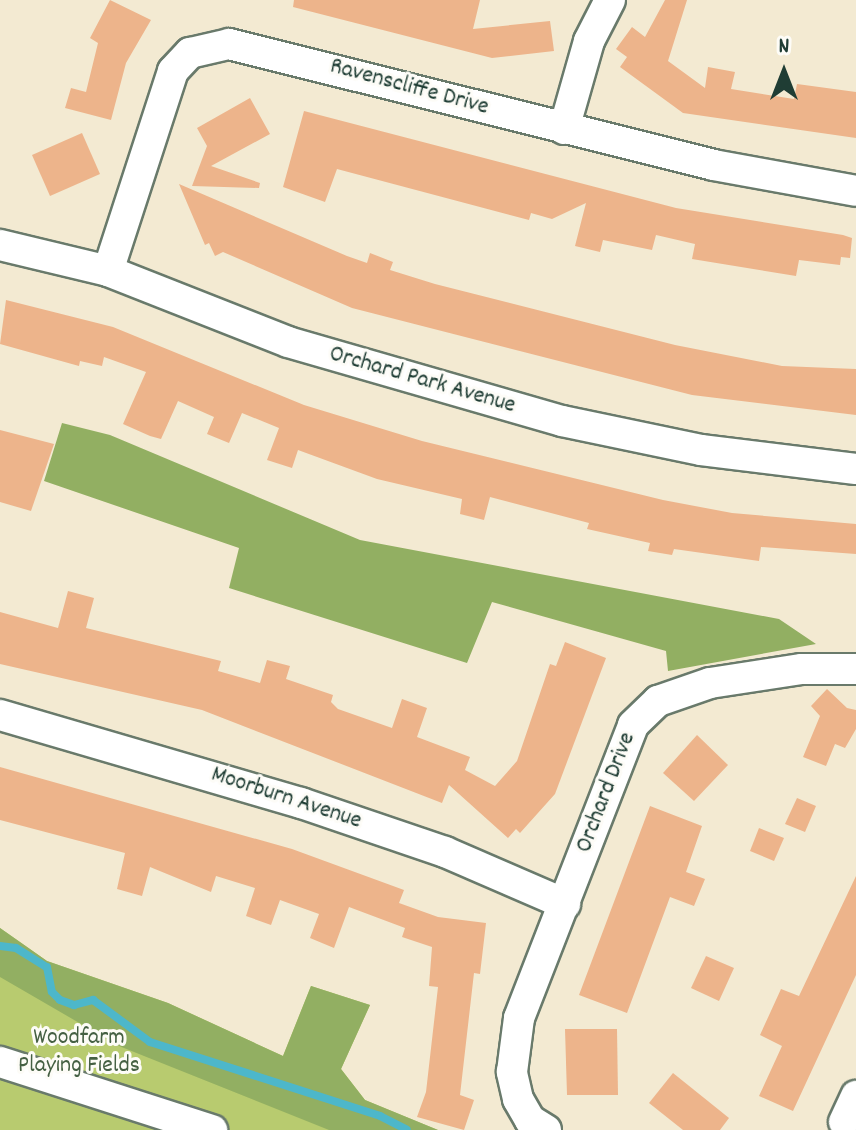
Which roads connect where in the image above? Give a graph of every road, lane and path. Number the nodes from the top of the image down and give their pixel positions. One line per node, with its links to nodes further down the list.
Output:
1 (610, 0): 2 (street)
2 (564, 129): 3 (street, Ravenscliffe Drive); 5 (street, Ravenscliffe Drive)
3 (856, 191)
4 (0, 245): 5 (street, Orchard Park Avenue)
5 (108, 271): 6 (street, Orchard Park Avenue)
6 (856, 469)
7 (856, 669): 9 (street, Orchard Drive)
8 (0, 715): 9 (street, Moorburn Avenue)
9 (565, 904): 12 (street, Orchard Drive)
10 (0, 1062): 11 (street)
11 (212, 1130)
12 (546, 1130)

